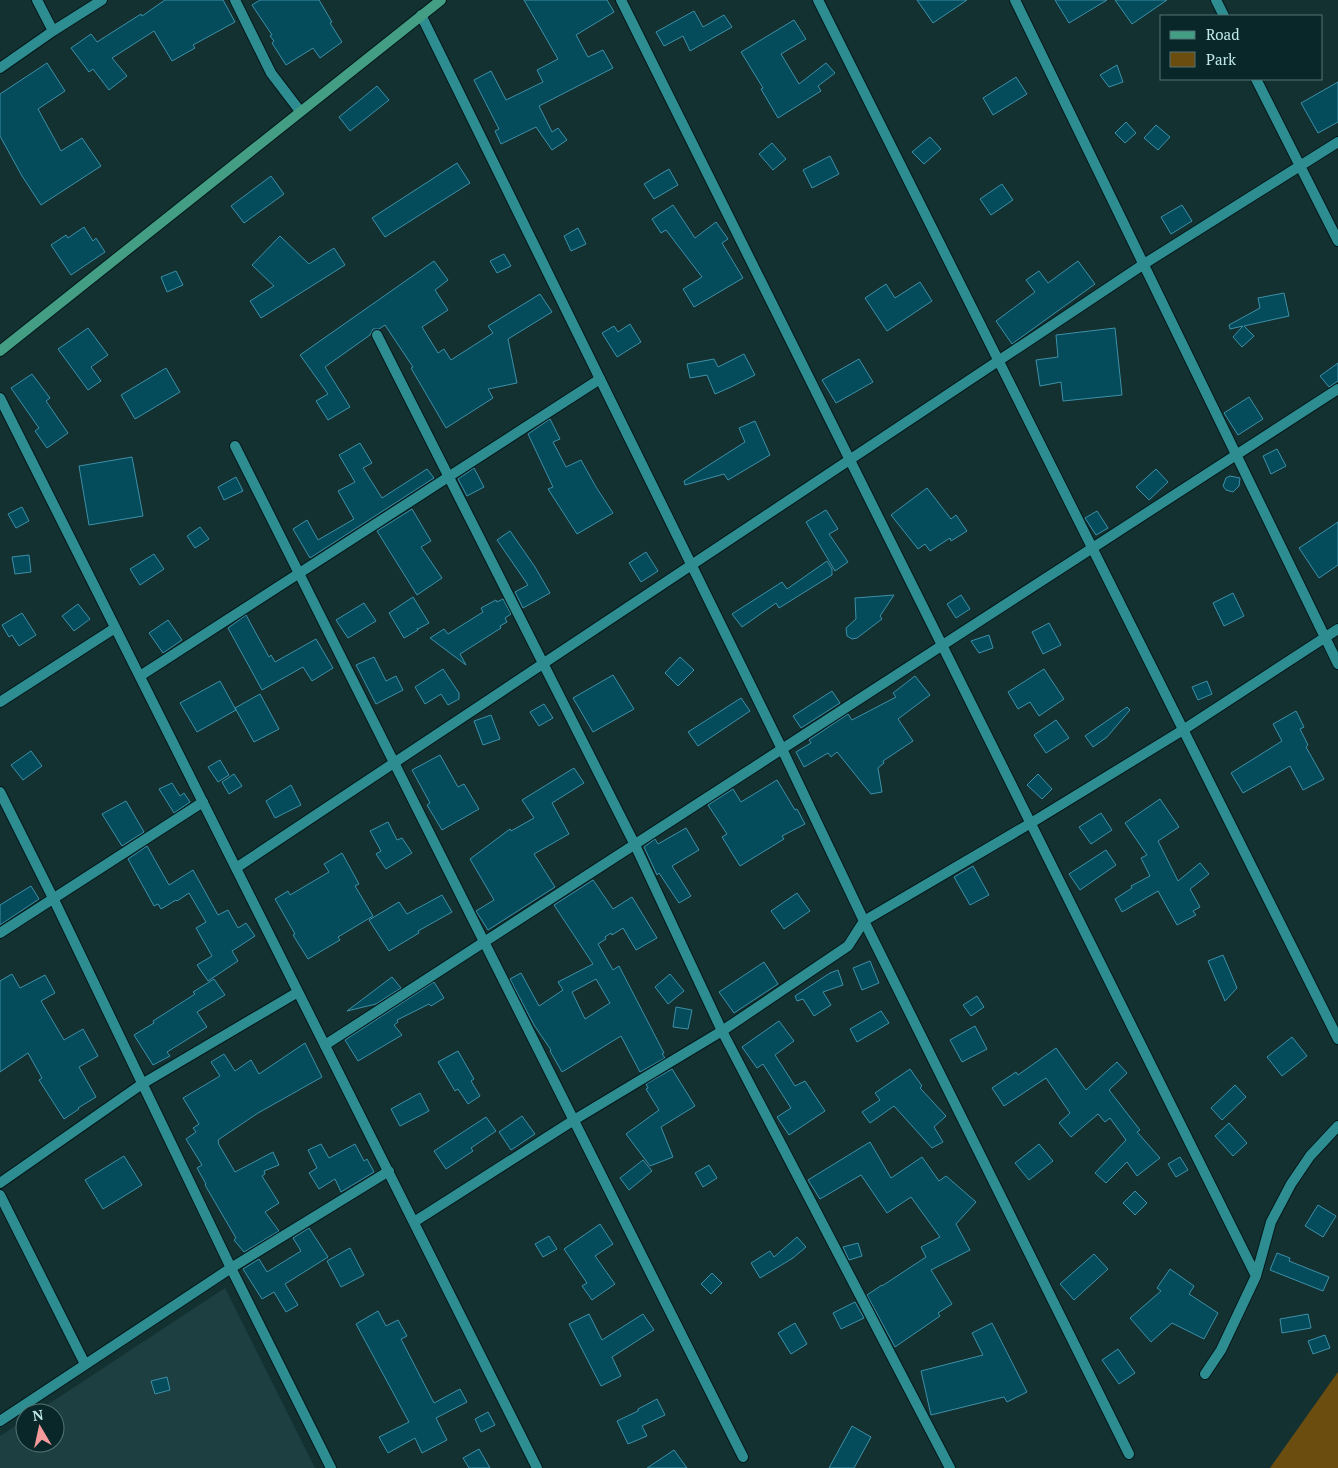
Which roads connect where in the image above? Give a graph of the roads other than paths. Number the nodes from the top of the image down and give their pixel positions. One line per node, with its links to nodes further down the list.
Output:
1 (37, 0): 11 (street)
2 (102, 0): 11 (street)
3 (235, 0): 14 (street)
4 (441, 0): 9 (main road)
5 (621, 0): 27 (street)
6 (818, 0): 21 (street)
7 (1015, 0): 18 (street)
8 (1216, 0): 10 (street)
9 (421, 15): 14 (main road); 22 (street)
10 (1224, 15)
11 (53, 31): 12 (street)
12 (0, 68)
13 (1257, 80): 16 (street)
14 (300, 112): 20 (main road)
15 (1338, 142): 16 (street)
16 (1300, 165): 17 (street); 18 (street)
17 (1338, 241)
18 (1144, 264): 21 (street); 26 (street)
19 (377, 335): 28 (street)
20 (0, 351)
21 (998, 361): 27 (street); 29 (street)
22 (600, 379): 28 (street); 30 (street)
23 (1338, 389): 26 (street)
24 (0, 398): 32 (street)
25 (235, 446): 31 (street)
26 (1236, 455): 29 (street); 34 (street)
27 (850, 460): 30 (street); 35 (street)
28 (449, 476): 31 (street); 36 (street)
29 (1092, 548): 35 (street); 40 (street)
30 (692, 564): 36 (street); 41 (street)
31 (299, 573): 38 (street); 42 (street)
32 (115, 628): 38 (street); 39 (street)
33 (1338, 630): 34 (street)
34 (1325, 638): 37 (street); 40 (street)
35 (942, 646): 41 (street); 45 (street)
36 (543, 663): 42 (street); 46 (street)
37 (1338, 664)
38 (140, 676): 44 (street)
39 (0, 702)
40 (1183, 730): 45 (street); 54 (street)
41 (782, 749): 46 (street); 49 (street)
42 (394, 762): 47 (street); 51 (street)
43 (0, 792): 48 (street)
44 (203, 802): 47 (street); 48 (street)
45 (1031, 823): 49 (street); 64 (street)
46 (635, 844): 51 (street); 53 (street)
47 (236, 868): 52 (street)
48 (54, 899): 50 (street); 56 (street)
49 (864, 921): 53 (street); 68 (street)
50 (0, 933)
51 (485, 942): 55 (street); 57 (street)
52 (298, 992): 55 (street); 56 (street)
53 (722, 1031): 57 (street); 72 (street)
54 (1338, 1039)
55 (325, 1045): 59 (street)
56 (142, 1084): 60 (street); 63 (street)
57 (574, 1120): 62 (street); 69 (street)
58 (1338, 1126): 64 (street)
59 (389, 1171): 62 (street); 63 (street)
60 (0, 1183)
61 (0, 1195): 65 (street)
62 (414, 1222): 71 (street)
63 (231, 1268): 65 (street); 70 (street)
64 (1256, 1276): 66 (street)
65 (85, 1364): 67 (street)
66 (1205, 1374)
67 (0, 1421)
68 (1129, 1454)
69 (743, 1457)
70 (331, 1468)
71 (538, 1468)
72 (950, 1468)

